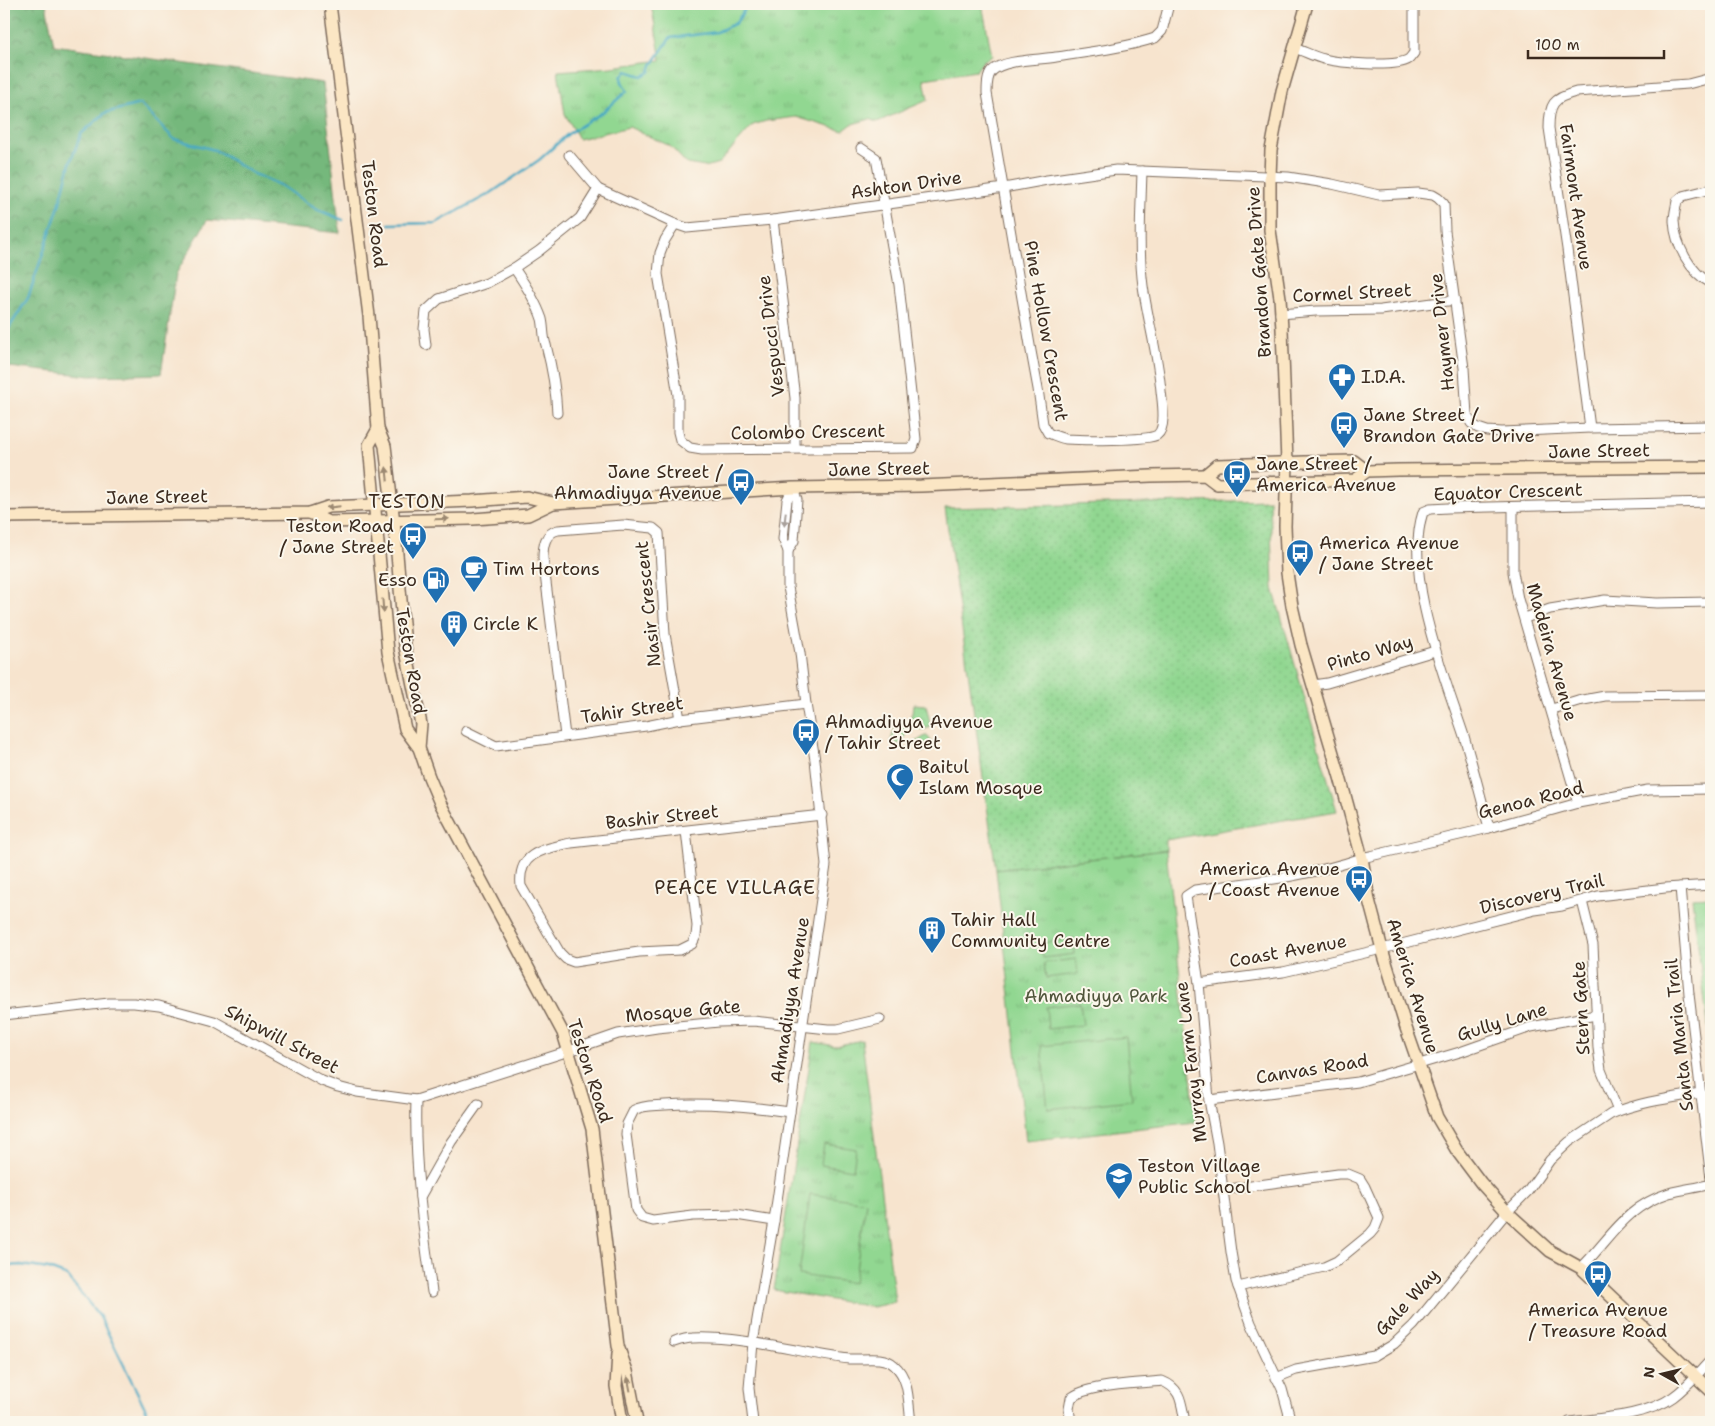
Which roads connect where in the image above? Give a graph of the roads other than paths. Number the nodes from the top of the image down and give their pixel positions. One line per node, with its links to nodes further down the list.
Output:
1 (330, 4): 25 (main road, Teston Road)
2 (1169, 4): 12 (street)
3 (1307, 4): 5 (main road, Brandon Gate Drive)
4 (1414, 4): 5 (street)
5 (1294, 48): 10 (main road, Brandon Gate Drive)
6 (1711, 78): 24 (street, Fairmont Avenue)
7 (861, 148): 14 (street)
8 (569, 155): 11 (street, Ashton Drive)
9 (1142, 171): 10 (street, Ashton Drive); 12 (street, Ashton Drive); 12 (street, Pine Hollow Crescent)
10 (1270, 176): 19 (street, Haymer Drive); 20 (main road, Brandon Gate Drive)
11 (598, 188): 16 (street, Ashton Drive); 17 (street)
12 (1004, 188): 14 (street, Ashton Drive)
13 (1711, 189): 18 (street)
14 (884, 204): 15 (street, Ashton Drive); 26 (street, Colombo Crescent)
15 (773, 220): 16 (street, Ashton Drive); 26 (street, Vespucci Drive)
16 (675, 224): 26 (street, Colombo Crescent)
17 (514, 268): 21 (street); 22 (street)
18 (1711, 283)
19 (1455, 300): 20 (street, Cormel Street); 24 (street, Haymer Drive)
20 (1280, 314): 27 (main road, Brandon Gate Drive)
21 (426, 345)
22 (558, 413)
23 (1711, 426): 24 (street, Haymer Drive)
24 (1590, 428)
25 (378, 429): 35 (main road, Teston Road, one-way to 25); 36 (main road, Teston Road)
26 (795, 448)
27 (1287, 463): 29 (main road, Jane Street); 30 (main road, Jane Street); 31 (main road, Brandon Gate Drive)
28 (1711, 467): 29 (main road, Jane Street)
29 (1367, 471): 31 (main road, Jane Street)
30 (1205, 475): 31 (main road, Jane Street); 32 (main road, Jane Street)
31 (1286, 482): 45 (main road, America Avenue)
32 (793, 488): 33 (main road, Jane Street); 47 (street, Ahmadiyya Avenue)
33 (553, 502): 35 (main road, Jane Street); 41 (main road, Jane Street, one-way to 33)
34 (1711, 502): 37 (street, Equator Crescent)
35 (392, 504): 36 (main road, Jane Street); 41 (main road, Teston Road)
36 (374, 505): 38 (main road, Jane Street, one-way to 38); 40 (main road, Teston Road)
37 (1514, 507): 43 (street, Madeira Avenue); 44 (street, Equator Crescent)
38 (310, 514): 39 (main road, Jane Street); 40 (main road, Jane Street)
39 (4, 517)
40 (375, 520): 41 (main road, Jane Street); 52 (main road, Teston Road, one-way to 52)
41 (394, 520): 52 (main road, Teston Road)
42 (1711, 602): 43 (street)
43 (1525, 618): 48 (street, Madeira Avenue)
44 (1435, 651): 45 (street, Pinto Way); 56 (street, Equator Crescent)
45 (1313, 685): 58 (main road, America Avenue)
46 (1711, 695): 48 (street)
47 (806, 704): 49 (street, Tahir Street); 55 (street, Ahmadiyya Avenue)
48 (1552, 709): 54 (street, Madeira Avenue)
49 (680, 719): 51 (street, Tahir Street); 51 (street, Nasir Crescent)
50 (466, 731): 51 (street, Tahir Street)
51 (565, 736)
52 (419, 748): 69 (main road, Teston Road)
53 (1711, 789): 54 (street, Genoa Road)
54 (1578, 803): 56 (street, Genoa Road)
55 (822, 815): 57 (street, Bashir Street); 68 (street, Ahmadiyya Avenue)
56 (1489, 828): 58 (street, Genoa Road)
57 (686, 831): 57 (street, Bashir Street)
58 (1362, 858): 61 (street, Genoa Road); 63 (main road, America Avenue)
59 (1711, 885): 60 (street, Discovery Trail)
60 (1680, 887): 62 (street, Discovery Trail); 71 (street, Santa Maria Trail)
61 (1186, 896): 64 (street, Murray Farm Lane)
62 (1582, 902): 63 (street, Discovery Trail); 66 (street, Stern Gate)
63 (1382, 949): 64 (street, Coast Avenue); 70 (main road, America Avenue)
64 (1199, 983): 73 (street, Murray Farm Lane)
65 (4, 1015): 72 (street, Shipwill Street)
66 (1596, 1015): 70 (street, Gully Lane); 75 (street, Stern Gate)
67 (880, 1020): 68 (street, Mosque Gate)
68 (802, 1026): 69 (street, Mosque Gate); 76 (street, Ahmadiyya Avenue)
69 (569, 1051): 72 (street, Shipwill Street); 88 (main road, Teston Road)
70 (1418, 1063): 73 (street, Canvas Road); 81 (main road, America Avenue)
71 (1701, 1092): 75 (street, Gale Way); 77 (street, Santa Maria Trail)
72 (416, 1100): 80 (street)
73 (1209, 1100): 79 (street, Murray Farm Lane)
74 (478, 1104): 80 (street)
75 (1618, 1111): 81 (street, Gale Way)
76 (790, 1112): 82 (street, Ahmadiyya Avenue); 82 (street)
77 (1711, 1178)
78 (1711, 1184): 83 (street)
79 (1222, 1190): 84 (street, Murray Farm Lane); 84 (street)
80 (420, 1198): 85 (street)
81 (1507, 1212): 83 (main road, America Avenue); 91 (street, Gale Way)
82 (774, 1221): 87 (street, Ahmadiyya Avenue)
83 (1581, 1268): 90 (main road, America Avenue)
84 (1238, 1287): 91 (street, Murray Farm Lane)
85 (432, 1292)
86 (674, 1342): 87 (street)
87 (753, 1343): 95 (street, Ahmadiyya Avenue); 96 (street)
88 (618, 1346): 93 (main road, Teston Road); 94 (main road, Teston Road, one-way to 88)
89 (1711, 1360): 90 (street)
90 (1696, 1377): 92 (main road, America Avenue); 100 (street)
91 (1276, 1378): 99 (street, Murray Farm Lane)
92 (1711, 1391)
93 (622, 1422)
94 (637, 1422)
95 (753, 1422)
96 (911, 1422)
97 (1071, 1422): 98 (street)
98 (1185, 1422)
99 (1291, 1422)
100 (1569, 1422)

